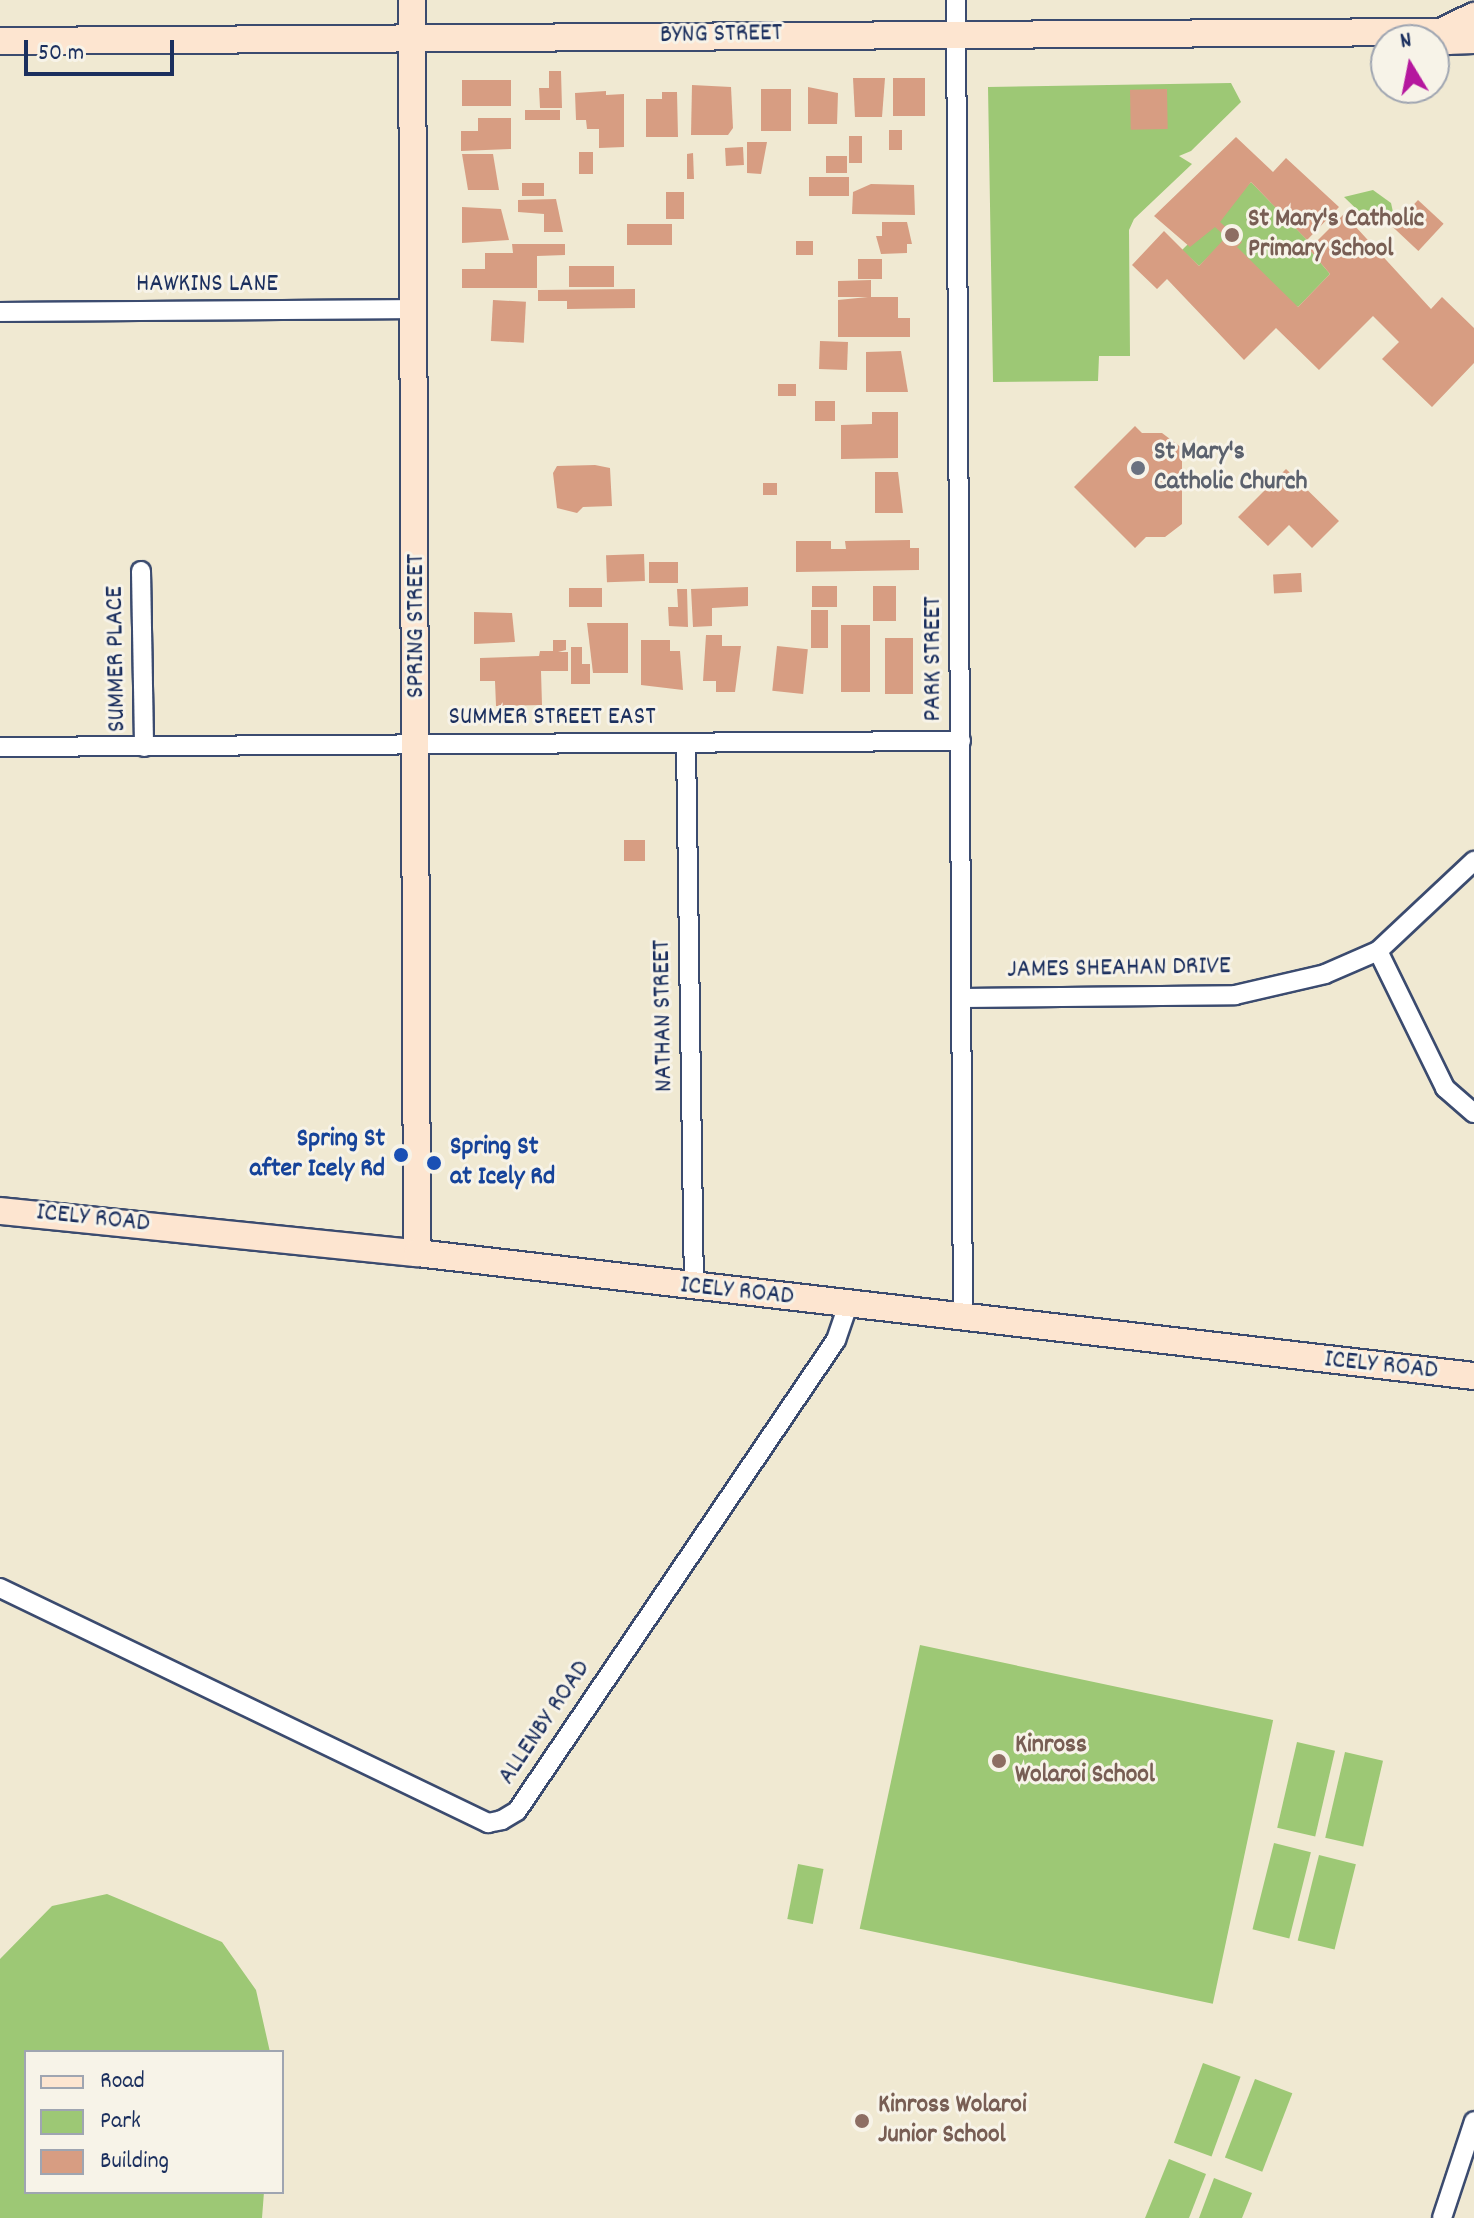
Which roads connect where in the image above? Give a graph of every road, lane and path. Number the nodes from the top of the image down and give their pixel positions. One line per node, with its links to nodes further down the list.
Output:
1 (412, 0): 7 (street, SPRING STREET)
2 (956, 0): 6 (street, PARK STREET)
3 (1474, 16): 4 (street, BYNG STREET)
4 (1450, 28)
5 (1370, 32): 6 (street, BYNG STREET)
6 (956, 33): 7 (street, BYNG STREET); 14 (street, PARK STREET)
7 (412, 38): 9 (street, BYNG STREET); 11 (street, SPRING STREET)
8 (1474, 40): 10 (street, BYNG STREET)
9 (0, 41)
10 (1450, 41)
11 (415, 309): 12 (street, HAWKINS LANE); 16 (street, SPRING STREET)
12 (0, 312)
13 (141, 571): 18 (street, SUMMER PLACE)
14 (961, 741): 15 (street, SUMMER STREET EAST); 21 (street, PARK STREET)
15 (686, 744): 16 (street, SUMMER STREET EAST); 25 (street, NATHAN STREET)
16 (417, 745): 18 (street, SUMMER STREET EAST); 24 (street, SPRING STREET)
17 (0, 747): 18 (street, SUMMER STREET EAST)
18 (144, 747)
19 (1474, 861): 20 (street, JAMES SHEAHAN DRIVE)
20 (1378, 951): 21 (street, JAMES SHEAHAN DRIVE); 22 (street)
21 (963, 998): 27 (street, PARK STREET)
22 (1474, 1113)
23 (0, 1211): 24 (street, ICELY ROAD)
24 (417, 1253): 25 (street, ICELY ROAD)
25 (694, 1288): 26 (street, ICELY ROAD)
26 (848, 1305): 27 (street, ICELY ROAD); 29 (street, ALLENBY ROAD)
27 (963, 1318): 28 (street, ICELY ROAD)
28 (1474, 1376)
29 (0, 1588)
30 (1474, 2121): 31 (street)
31 (1467, 2166): 32 (street)
32 (1442, 2218)

